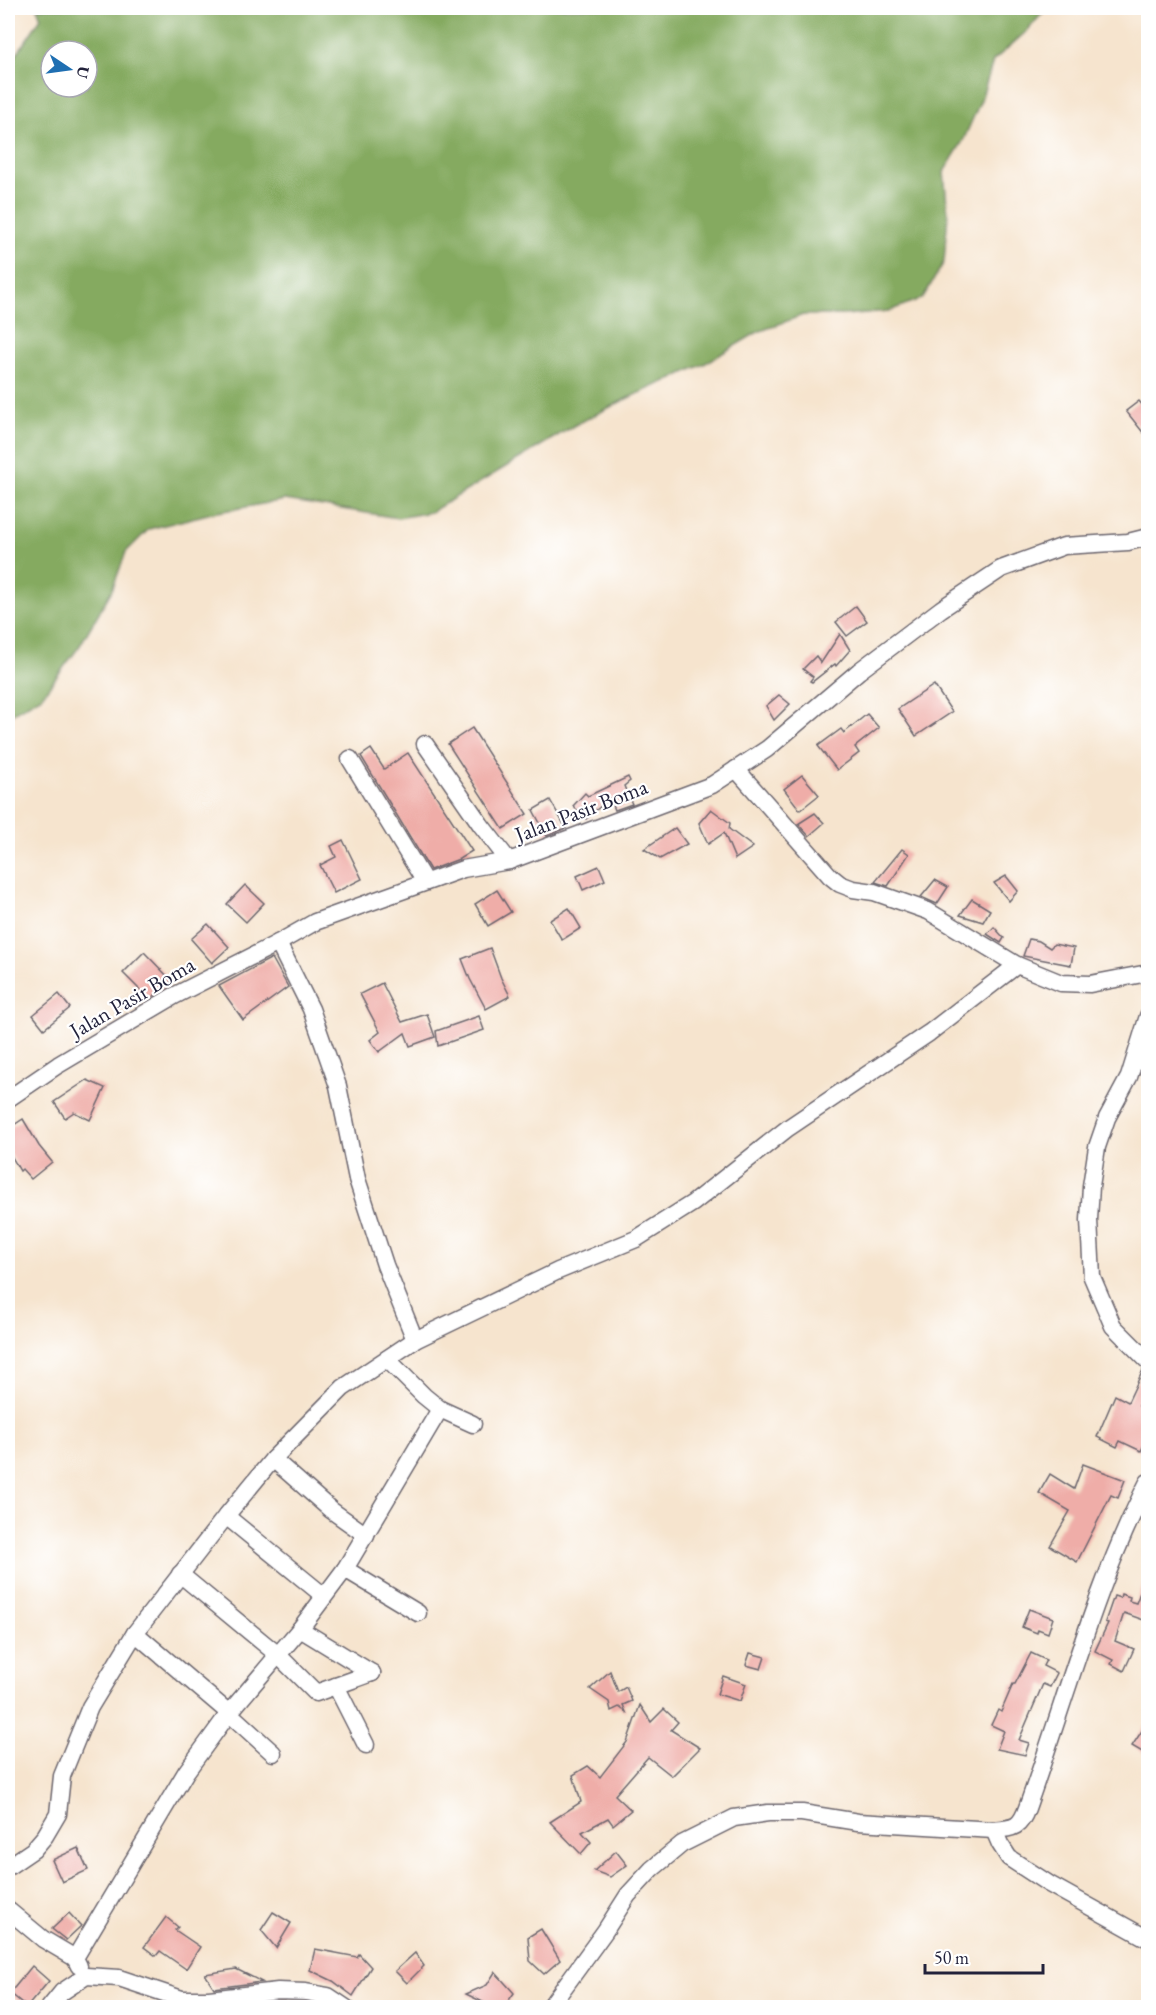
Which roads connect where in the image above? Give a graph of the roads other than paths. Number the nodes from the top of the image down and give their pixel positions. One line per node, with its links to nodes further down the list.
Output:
1 (1149, 537): 4 (street, Jalan Pasir Boma)
2 (425, 744): 5 (street)
3 (350, 759): 6 (street)
4 (736, 769): 5 (street, Jalan Pasir Boma); 8 (street)
5 (509, 861): 6 (street, Jalan Pasir Boma)
6 (425, 882): 7 (street, Jalan Pasir Boma)
7 (278, 943): 11 (street, Jalan Pasir Boma); 12 (street)
8 (1017, 965): 9 (street); 12 (street)
9 (1149, 973)
10 (1149, 1016): 14 (street)
11 (8, 1099)
12 (415, 1340): 13 (street)
13 (387, 1359): 15 (street); 17 (street)
14 (1149, 1361)
15 (440, 1409): 16 (street); 20 (street)
16 (473, 1425)
17 (273, 1459): 19 (street); 20 (street)
18 (1149, 1482): 32 (street)
19 (226, 1516): 22 (street); 23 (street)
20 (366, 1535): 21 (street)
21 (345, 1569): 23 (street); 24 (street)
22 (180, 1574): 26 (street); 27 (street)
23 (324, 1596): 25 (street)
24 (418, 1613)
25 (300, 1629): 27 (street); 28 (street)
26 (135, 1633): 29 (street); 33 (street)
27 (278, 1655): 28 (street); 29 (street)
28 (336, 1686): 30 (street)
29 (229, 1713): 31 (street); 36 (street)
30 (366, 1745)
31 (273, 1753)
32 (994, 1830): 35 (street); 40 (street)
33 (8, 1867)
34 (8, 1910): 36 (street)
35 (1149, 1939)
36 (75, 1958): 37 (street)
37 (86, 1976): 38 (street); 39 (street)
38 (49, 2007)
39 (346, 2007)
40 (549, 2007)

